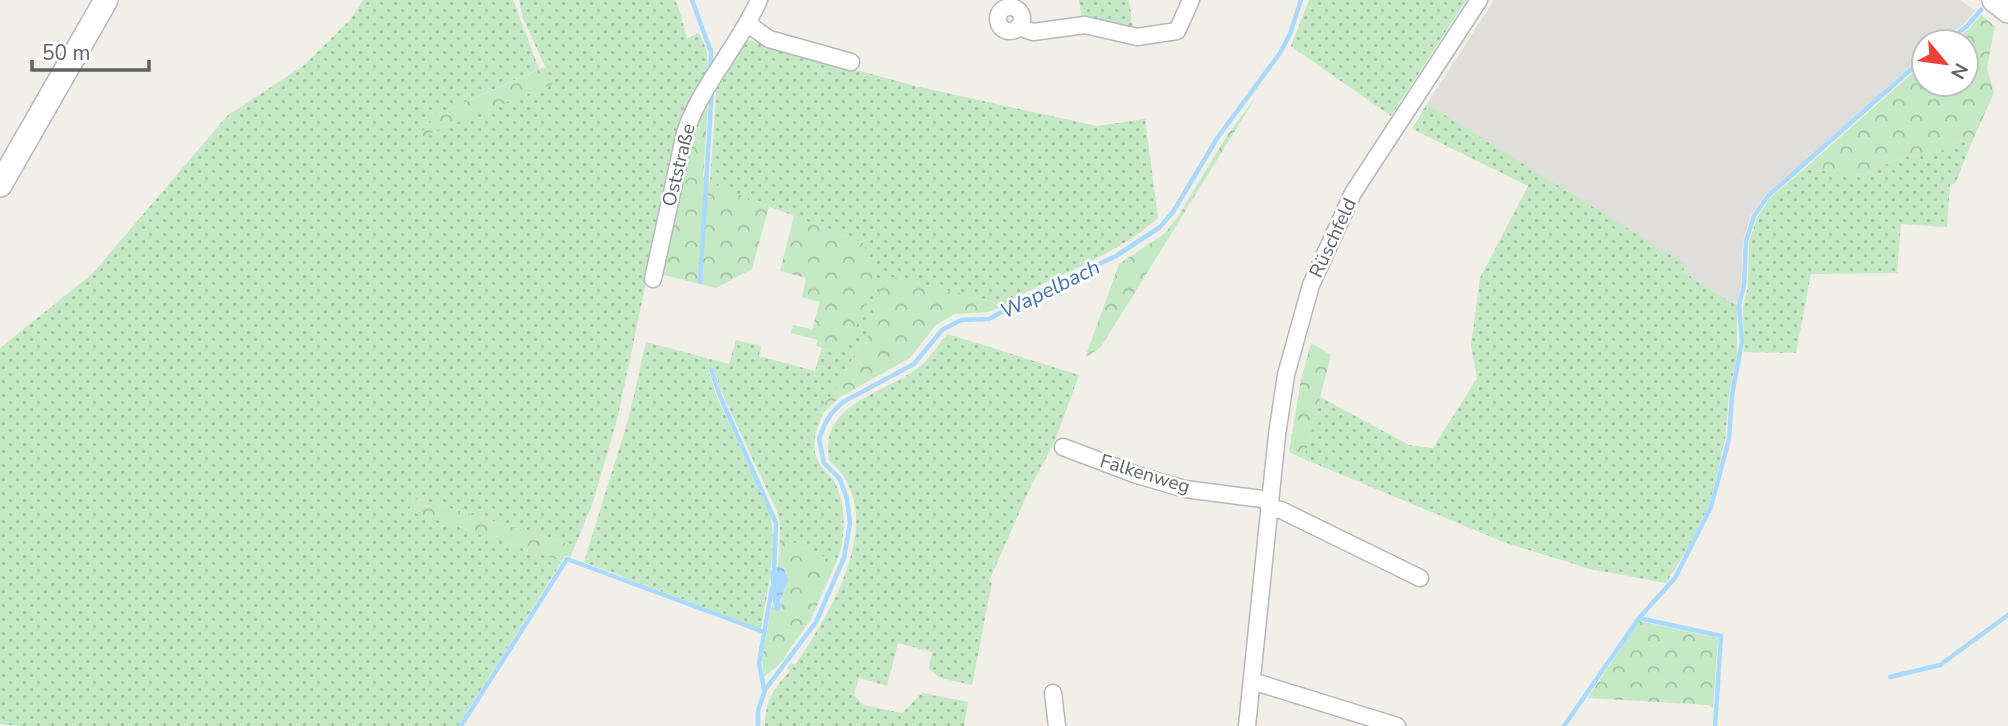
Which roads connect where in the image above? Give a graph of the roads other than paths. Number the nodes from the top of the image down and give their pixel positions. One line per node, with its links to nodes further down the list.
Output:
1 (106, 0): 10 (main road)
2 (759, 0): 8 (street, Oststraße)
3 (1191, 0): 6 (street)
4 (1479, 0): 13 (street, Rüschfeld)
5 (1994, 0): 7 (main road)
6 (997, 5)
7 (2008, 11)
8 (748, 24): 9 (street); 11 (street, Oststraße)
9 (851, 62)
10 (0, 185)
11 (653, 279)
12 (1063, 447): 13 (street, Falkenweg)
13 (1270, 504): 14 (street); 15 (street, Rüschfeld)
14 (1420, 578)
15 (1252, 681): 18 (street, Rüschfeld); 19 (street)
16 (1054, 693): 17 (street)
17 (1057, 726)
18 (1247, 726)
19 (1398, 726)

